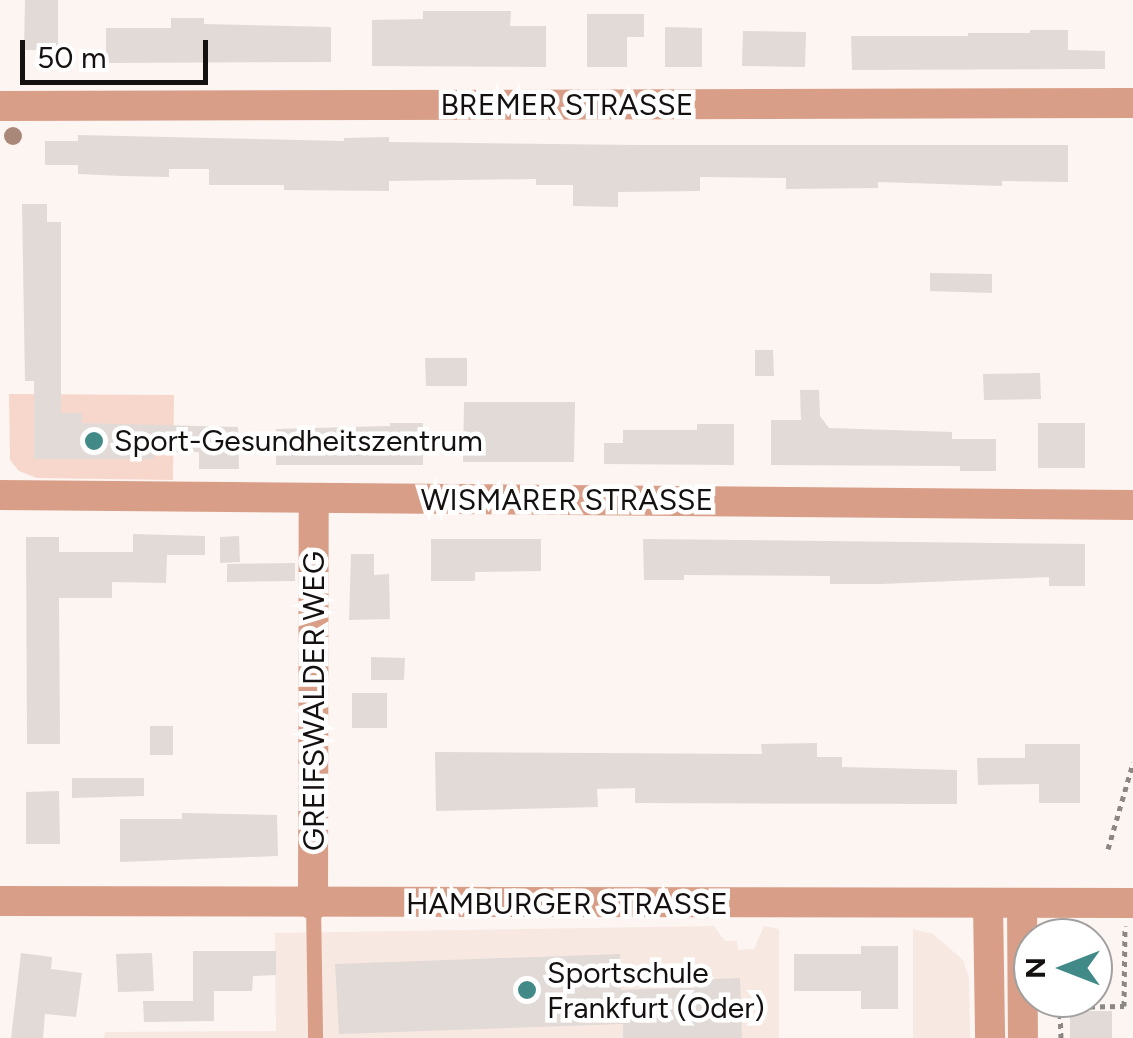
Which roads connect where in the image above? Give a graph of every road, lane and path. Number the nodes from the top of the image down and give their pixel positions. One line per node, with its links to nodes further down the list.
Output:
1 (1133, 103): 2 (street, BREMER STRASSE)
2 (0, 106)
3 (0, 496): 4 (street, WISMARER STRASSE)
4 (314, 498): 5 (street, WISMARER STRASSE); 12 (street, GREIFSWALDER WEG)
5 (1133, 505)
6 (1133, 763): 7 (path)
7 (1108, 849)
8 (0, 901): 12 (street, HAMBURGER STRASSE)
9 (1128, 903): 11 (street, HAMBURGER STRASSE); 13 (path)
10 (988, 904): 11 (street, HAMBURGER STRASSE); 12 (street, HAMBURGER STRASSE); 15 (street)
11 (1022, 904): 16 (street)
12 (313, 905): 14 (lane)
13 (1113, 1006)
14 (316, 1038)
15 (990, 1038)
16 (1023, 1038)

